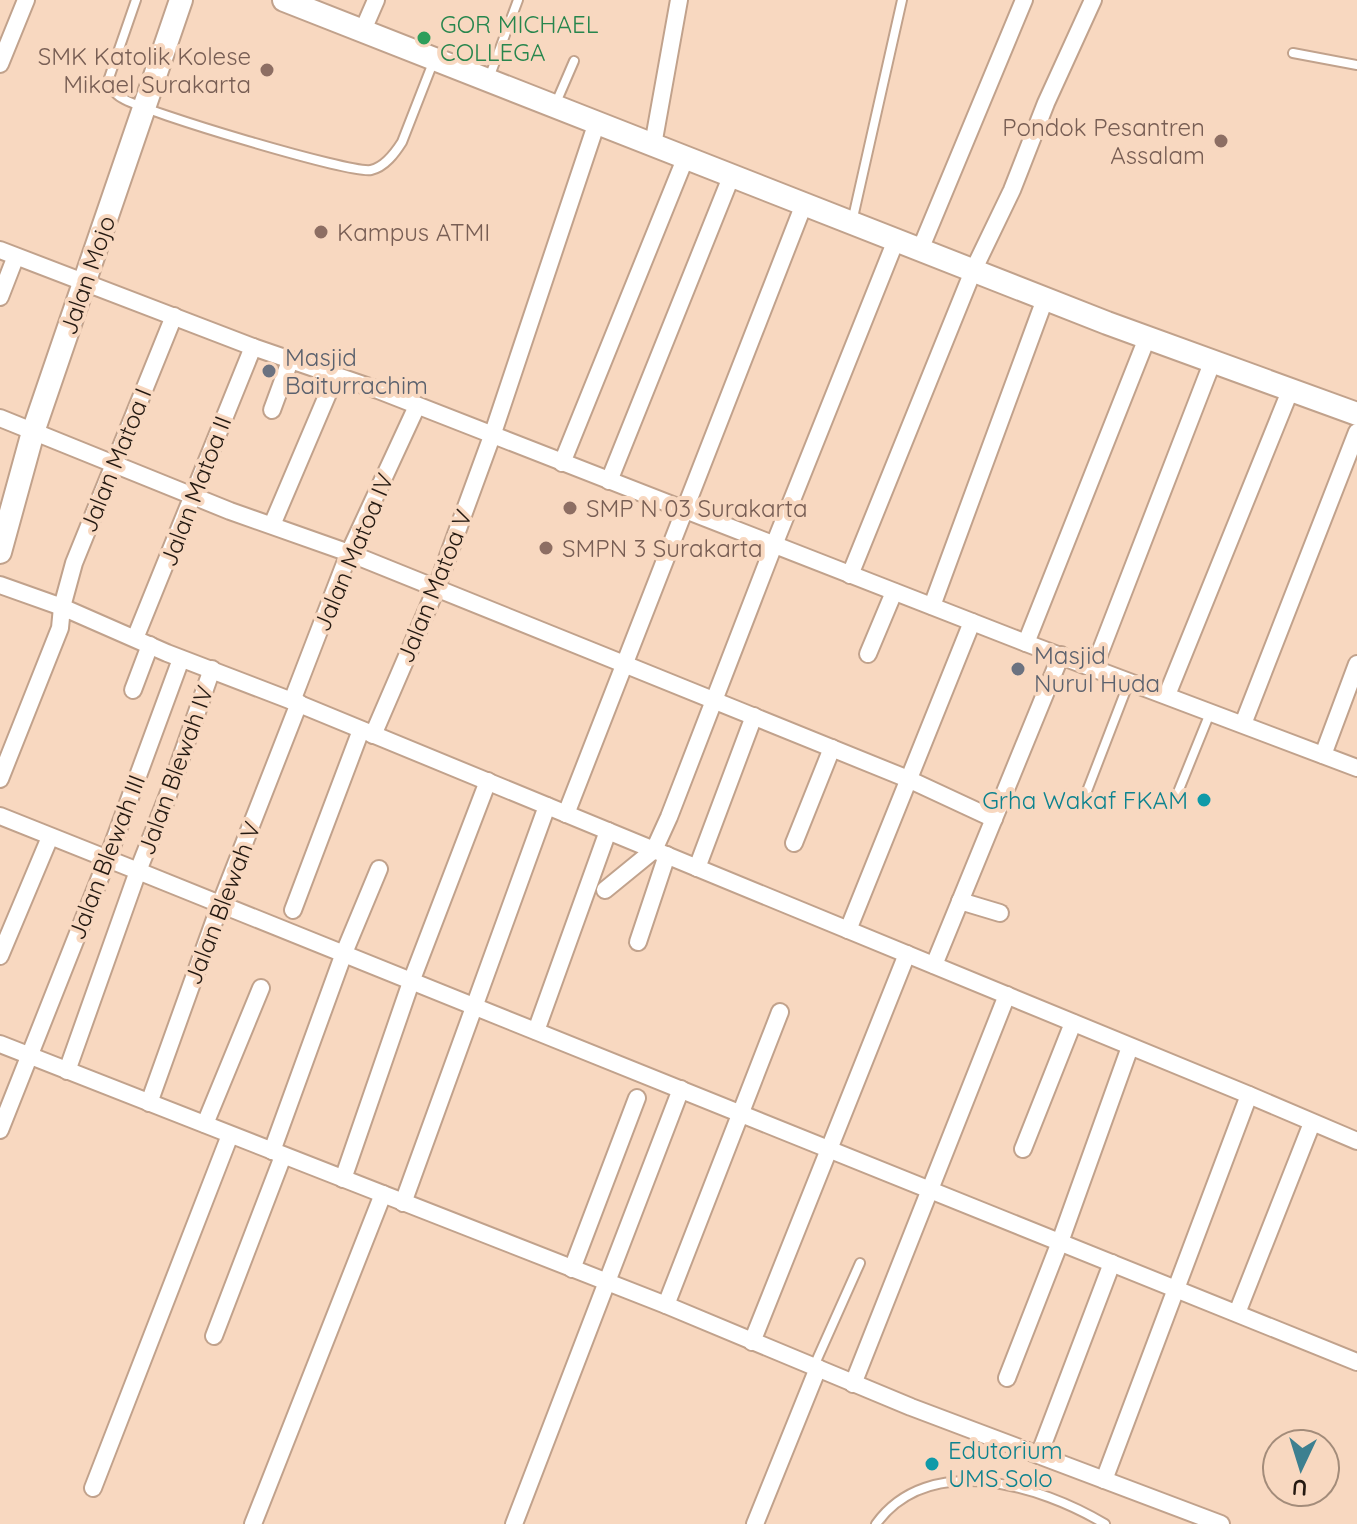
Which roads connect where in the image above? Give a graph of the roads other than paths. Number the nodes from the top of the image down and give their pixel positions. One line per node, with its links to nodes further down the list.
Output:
1 (26, 0): 16 (street)
2 (136, 0): 20 (lane)
3 (181, 0): 20 (street, Jalan Mojo)
4 (284, 0): 11 (street)
5 (376, 0): 12 (street)
6 (518, 0): 18 (lane)
7 (679, 0): 22 (street)
8 (902, 0): 26 (lane)
9 (1024, 0): 29 (street)
10 (1093, 0): 31 (street)
11 (326, 7): 12 (street)
12 (363, 30): 14 (street)
13 (1293, 53): 17 (lane)
14 (435, 59): 18 (street); 20 (lane)
15 (574, 61): 19 (lane)
16 (0, 64)
17 (1357, 65)
18 (488, 81): 19 (street)
19 (554, 107): 21 (street)
20 (144, 108): 32 (street, Jalan Mojo)
21 (596, 125): 22 (street); 48 (street, Jalan Matoa V)
22 (653, 145): 23 (street)
23 (685, 159): 24 (street); 50 (street)
24 (731, 177): 25 (street); 51 (street)
25 (804, 204): 26 (street); 53 (street)
26 (852, 223): 27 (street)
27 (896, 240): 29 (street); 55 (street)
28 (0, 250): 32 (street)
29 (920, 250): 31 (street)
30 (14, 261): 33 (street)
31 (973, 271): 34 (street); 58 (street)
32 (84, 281): 35 (street); 46 (street, Jalan Mojo)
33 (0, 297)
34 (1045, 299): 36 (street); 62 (street)
35 (174, 316): 37 (street); 49 (street, Jalan Matoa I)
36 (1147, 338): 39 (street); 66 (street)
37 (253, 347): 38 (street); 52 (street, Jalan Matoa II)
38 (290, 361): 40 (street); 43 (street)
39 (1212, 363): 41 (street); 72 (street)
40 (335, 377): 42 (street); 54 (street)
41 (1290, 391): 44 (street); 76 (street)
42 (417, 406): 48 (street); 57 (street, Jalan Matoa IV)
43 (272, 410)
44 (1357, 414)
45 (0, 418): 46 (street)
46 (33, 432): 49 (street); 56 (street, Jalan Mojo)
47 (1357, 432): 81 (street)
48 (492, 436): 50 (street); 60 (street, Jalan Matoa V)
49 (115, 462): 52 (street); 63 (street, Jalan Matoa I)
50 (562, 463): 51 (street)
51 (609, 481): 53 (street)
52 (192, 495): 54 (street); 65 (street, Jalan Matoa II)
53 (684, 510): 55 (street); 70 (street)
54 (272, 525): 57 (street)
55 (774, 545): 58 (street); 77 (street)
56 (0, 552)
57 (349, 553): 60 (street); 78 (street, Jalan Matoa IV)
58 (850, 575): 61 (street)
59 (0, 585): 63 (street)
60 (436, 589): 70 (street); 82 (street, Jalan Matoa V)
61 (894, 592): 62 (street); 67 (street)
62 (932, 606): 64 (street)
63 (62, 607): 65 (street); 86 (street, Jalan Matoa I)
64 (972, 622): 66 (street); 87 (street)
65 (143, 640): 69 (street); 75 (street, Jalan Matoa II)
66 (1026, 643): 68 (street)
67 (868, 654)
68 (1061, 655): 72 (street); 94 (street)
69 (181, 659): 73 (street); 99 (street, Jalan Blewah III)
70 (624, 664): 77 (street); 92 (street)
71 (1357, 664): 84 (street)
72 (1094, 668): 74 (street)
73 (212, 669): 78 (street); 102 (street, Jalan Blewah IV)
74 (1129, 681): 76 (street); 89 (lane)
75 (133, 690)
76 (1167, 695): 79 (street)
77 (713, 700): 80 (street); 98 (street)
78 (296, 702): 82 (street); 105 (street, Jalan Blewah V)
79 (1211, 712): 81 (street); 90 (lane)
80 (754, 716): 83 (street); 100 (street)
81 (1243, 724): 84 (street)
82 (367, 733): 88 (street); 106 (street, Jalan Matoa V)
83 (832, 748): 87 (street); 97 (street)
84 (1323, 755): 85 (street)
85 (1357, 768)
86 (0, 779)
87 (908, 779): 94 (street); 108 (street)
88 (488, 781): 91 (street); 114 (street)
89 (1087, 791)
90 (1174, 802)
91 (547, 806): 92 (street); 117 (street)
92 (566, 814): 95 (street)
93 (0, 816): 96 (street)
94 (994, 819): 104 (street)
95 (608, 831): 98 (street); 120 (street)
96 (50, 837): 99 (street); 112 (street)
97 (794, 843)
98 (660, 853): 100 (street); 103 (street); 109 (street)
99 (107, 860): 102 (street); 123 (street, Jalan Blewah III)
100 (697, 868): 108 (street)
101 (379, 869): 110 (street)
102 (138, 871): 105 (street); 124 (street, Jalan Blewah IV)
103 (605, 890)
104 (960, 901): 107 (street); 113 (street)
105 (220, 905): 110 (street); 128 (street, Jalan Blewah V)
106 (293, 910)
107 (1000, 913)
108 (848, 930): 111 (street)
109 (638, 942)
110 (344, 953): 114 (street); 137 (street)
111 (907, 954): 113 (street); 136 (street)
112 (0, 956)
113 (934, 965): 116 (street)
114 (411, 982): 117 (street); 138 (street)
115 (261, 988): 131 (street)
116 (1007, 995): 119 (street); 139 (street)
117 (473, 1006): 120 (street); 141 (street)
118 (780, 1012): 129 (street)
119 (1073, 1023): 122 (street); 135 (street)
120 (536, 1031): 125 (street)
121 (0, 1044): 123 (street)
122 (1130, 1047): 126 (street); 142 (street)
123 (30, 1056): 124 (street); 132 (street, Jalan Blewah III)
124 (67, 1071): 128 (street)
125 (681, 1089): 129 (street); 146 (street)
126 (1249, 1095): 130 (street); 147 (street)
127 (637, 1098): 145 (street)
128 (149, 1103): 131 (street)
129 (742, 1114): 136 (street); 148 (street)
130 (1312, 1123): 134 (street); 149 (street)
131 (205, 1124): 133 (street)
132 (0, 1130)
133 (230, 1135): 137 (street); 158 (street)
134 (1357, 1141)
135 (1023, 1149)
136 (830, 1150): 139 (street); 151 (street)
137 (278, 1153): 138 (street); 150 (street)
138 (343, 1179): 140 (street)
139 (931, 1190): 142 (street); 155 (street)
140 (383, 1194): 141 (street); 159 (street)
141 (403, 1203): 145 (street)
142 (1060, 1242): 144 (street); 154 (street)
143 (860, 1263): 153 (lane)
144 (1112, 1263): 147 (street); 156 (street)
145 (572, 1269): 146 (street)
146 (607, 1282): 148 (street); 160 (street)
147 (1176, 1289): 149 (street); 157 (street)
148 (666, 1305): 151 (street)
149 (1237, 1313): 152 (street)
150 (214, 1336)
151 (752, 1342): 153 (street)
152 (1357, 1361)
153 (816, 1368): 155 (street); 161 (street)
154 (1007, 1378)
155 (853, 1384): 156 (street)
156 (1039, 1455): 157 (street)
157 (1104, 1480): 164 (street)
158 (93, 1488)
159 (253, 1524)
160 (514, 1524)
161 (755, 1524)
162 (876, 1524): 163 (lane)
163 (1105, 1524)
164 (1221, 1524)

